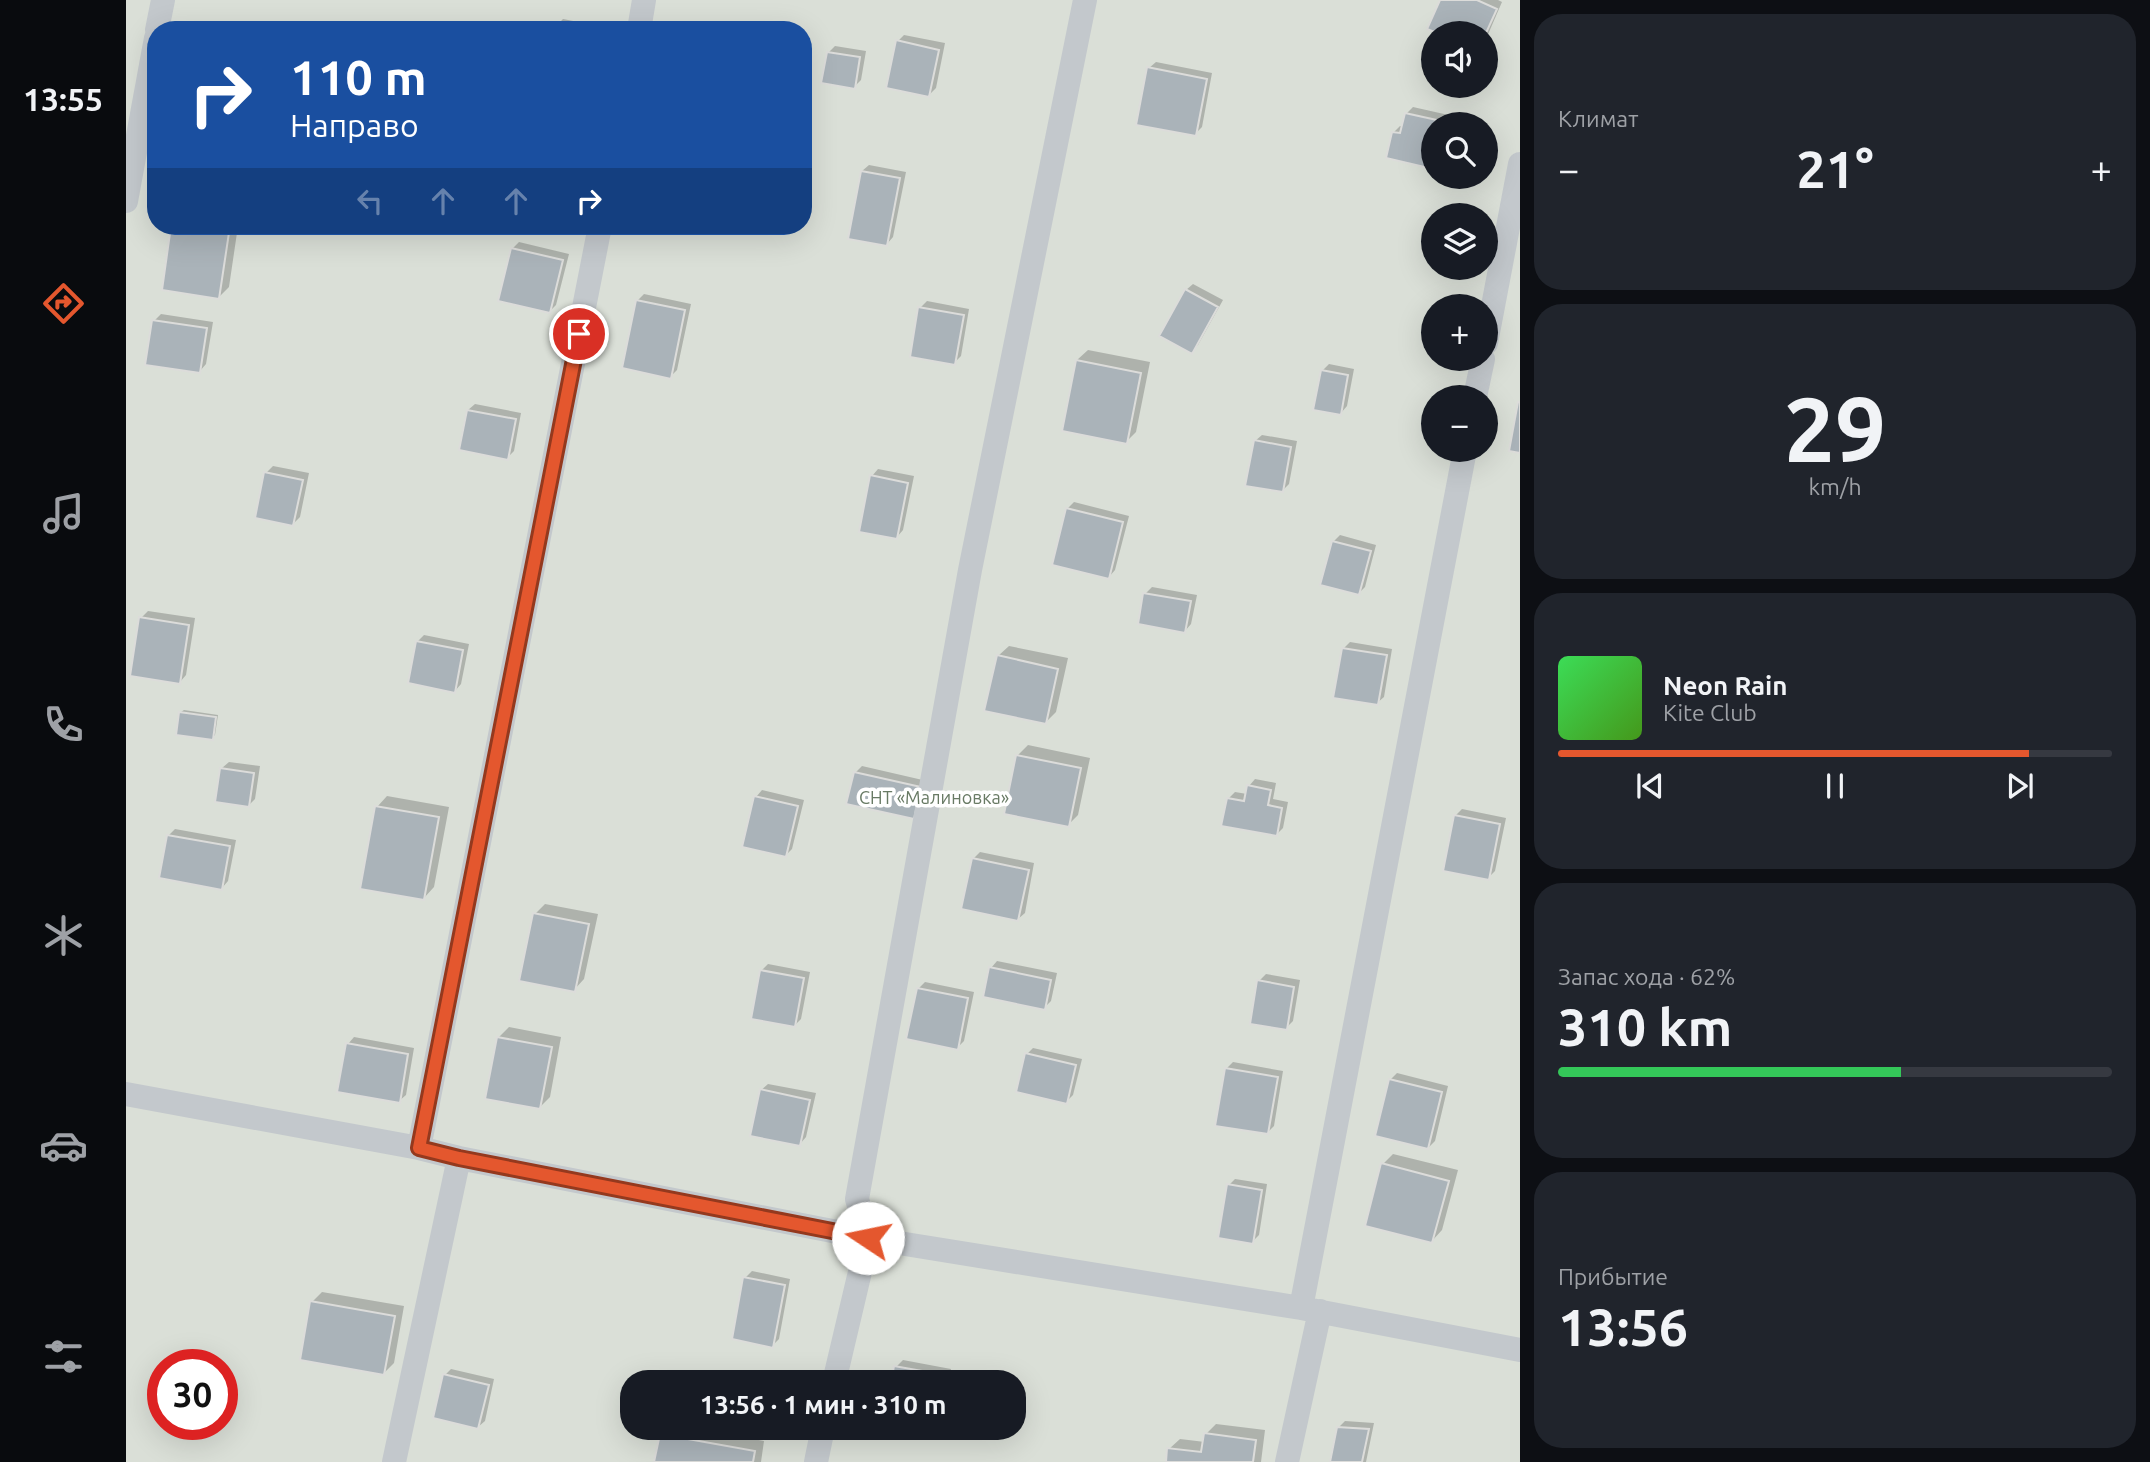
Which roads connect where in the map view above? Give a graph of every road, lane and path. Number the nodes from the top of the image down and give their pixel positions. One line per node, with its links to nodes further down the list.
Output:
1 (163, 0): 4 (street)
2 (644, 0): 5 (street)
3 (1085, 0): 15 (street)
4 (159, 21)
5 (640, 21)
6 (147, 87): 8 (street)
7 (1520, 164): 10 (street)
8 (126, 201)
9 (598, 235): 13 (street)
10 (1495, 294)
11 (1463, 462): 16 (street)
12 (126, 1094): 13 (street)
13 (419, 1148): 14 (street)
14 (459, 1158): 15 (street); 20 (street)
15 (868, 1238): 16 (street); 18 (street)
16 (1310, 1310): 17 (street); 22 (street)
17 (1520, 1350)
18 (837, 1370)
19 (821, 1440): 21 (street)
20 (394, 1462)
21 (816, 1462)
22 (1287, 1462)

